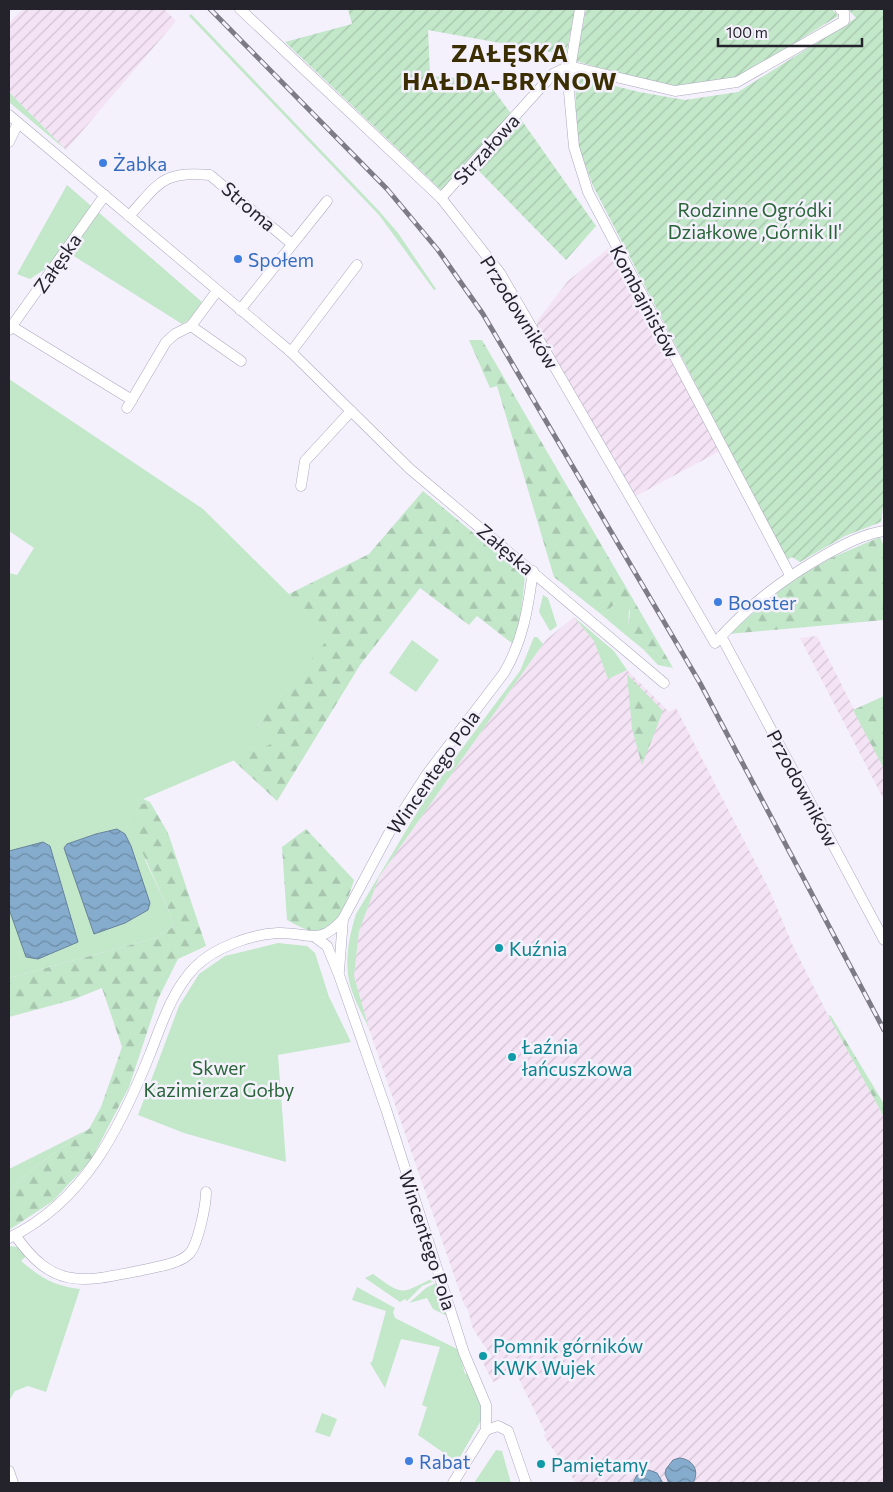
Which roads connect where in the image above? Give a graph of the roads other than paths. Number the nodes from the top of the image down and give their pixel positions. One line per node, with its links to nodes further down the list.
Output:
1 (240, 9): 9 (street, Przodowników)
2 (580, 9): 4 (street, Kombajnistów)
3 (840, 9): 4 (street)
4 (569, 66): 9 (street, Strzałowa); 24 (street, Kombajnistów)
5 (9, 115): 6 (street, Załęska)
6 (18, 123): 7 (street); 8 (street, Załęska)
7 (9, 142)
8 (105, 195): 11 (street, Załęska); 17 (street, Załęska)
9 (440, 198): 25 (street, Przodowników)
10 (326, 201): 12 (street, Stroma)
11 (129, 216): 12 (street, Stroma); 14 (street, Załęska)
12 (292, 244): 15 (street, Stroma)
13 (357, 265): 18 (street)
14 (217, 291): 15 (street, Załęska); 16 (street)
15 (240, 310): 18 (street, Załęska)
16 (191, 326): 17 (street); 19 (street)
17 (10, 328)
18 (291, 352): 20 (street, Załęska)
19 (241, 361)
20 (351, 411): 21 (street); 23 (street, Załęska)
21 (301, 486)
22 (884, 531): 24 (street)
23 (532, 571): 26 (street, Załęska); 27 (street, Wincentego Pola)
24 (790, 575): 25 (street)
25 (718, 639): 29 (street, Przodowników)
26 (664, 683)
27 (343, 919): 28 (street); 30 (street, Wincentego Pola)
28 (315, 937): 30 (street, Wincentego Pola); 32 (street)
29 (884, 940)
30 (339, 975): 33 (street, Wincentego Pola)
31 (206, 1192): 32 (street)
32 (12, 1237)
33 (486, 1430): 36 (street); 37 (street)
34 (9, 1471): 35 (street)
35 (13, 1483)
36 (453, 1483)
37 (526, 1483)

